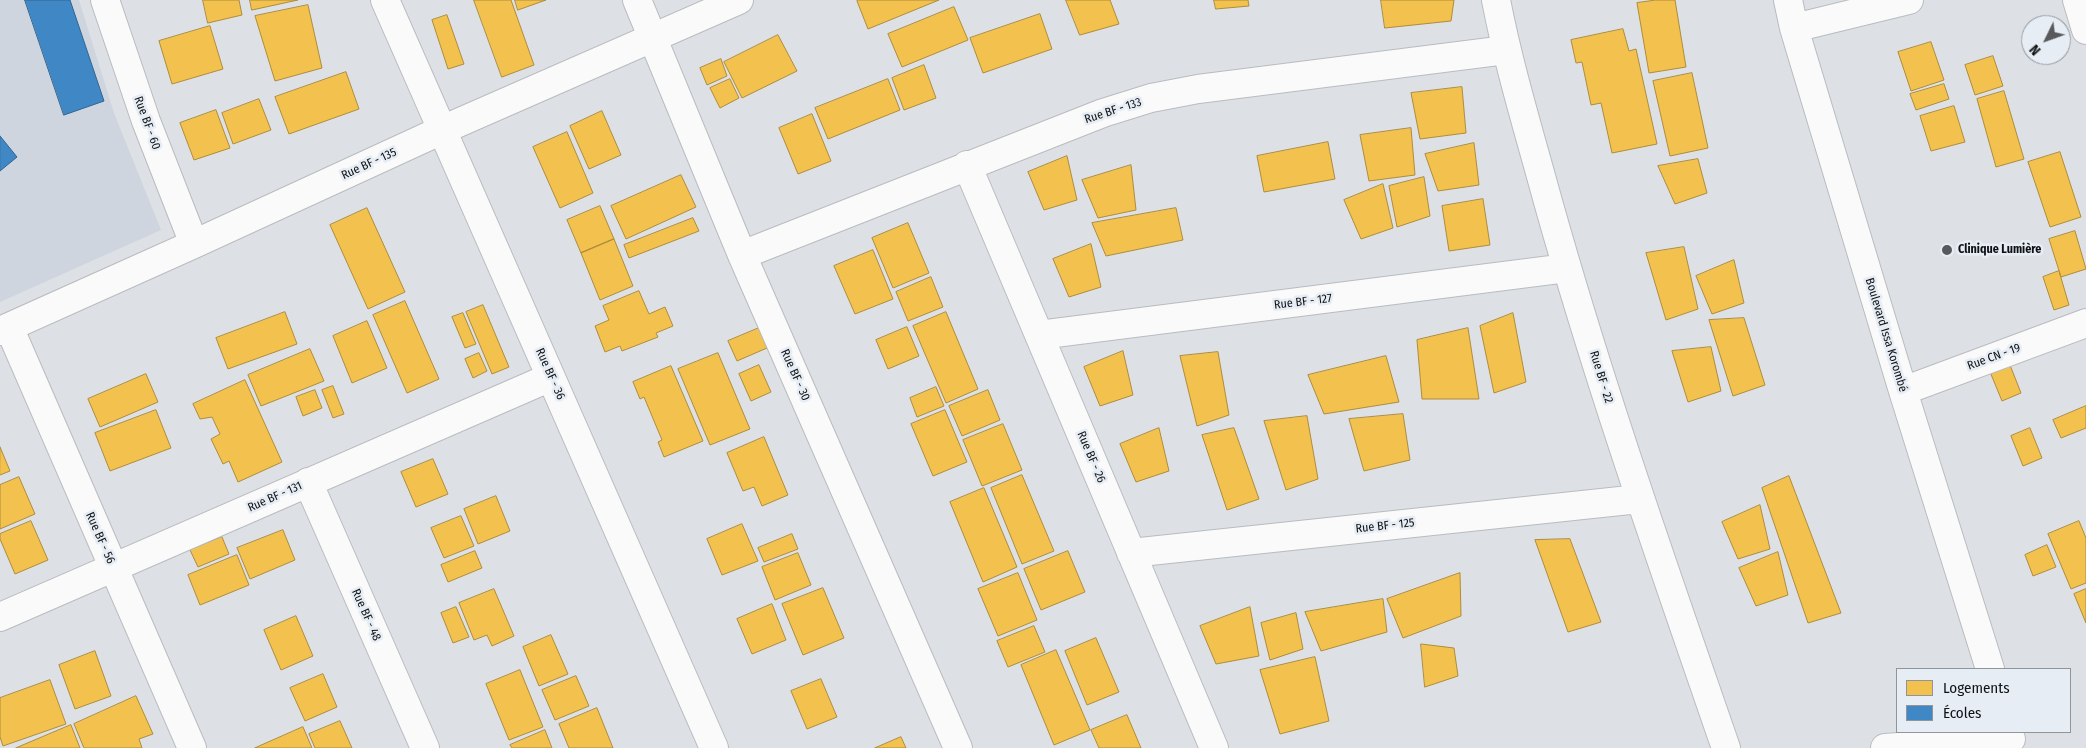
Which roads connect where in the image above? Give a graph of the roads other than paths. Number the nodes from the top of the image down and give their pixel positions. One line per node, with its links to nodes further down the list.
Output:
1 (105, 0): 15 (street, Rue BF - 60)
2 (385, 0): 13 (street, Rue BF - 36)
3 (637, 0): 11 (street, Rue BF - 30)
4 (739, 0): 11 (street, Rue BF - 135)
5 (1496, 0): 12 (street, Rue BF - 22)
6 (1788, 0): 9 (street, Boulevard Issa Korombé)
7 (1909, 0): 9 (street)
8 (2077, 0): 10 (street)
9 (1794, 28): 22 (street, Boulevard Issa Korombé)
10 (2086, 30)
11 (653, 38): 13 (street, Rue BF - 135); 16 (street, Rue BF - 30)
12 (1506, 50): 14 (street, Rue BF - 133); 17 (street, Rue BF - 22)
13 (442, 130): 15 (street, Rue BF - 135); 21 (street, Rue BF - 36)
14 (968, 166): 16 (street, Rue BF - 133); 20 (street, Rue BF - 26)
15 (194, 244): 19 (street, Rue BF - 135)
16 (742, 255): 33 (street, Rue BF - 30)
17 (1567, 268): 20 (street, Rue BF - 127); 24 (street, Rue BF - 22)
18 (2086, 323): 22 (street, Rue CN - 19)
19 (4, 329): 26 (street, Rue BF - 56)
20 (1039, 335): 25 (street, Rue BF - 26)
21 (551, 377): 23 (street, Rue BF - 131); 32 (street, Rue BF - 36)
22 (1903, 391): 28 (street, Boulevard Issa Korombé)
23 (308, 482): 26 (street, Rue BF - 131); 31 (street, Rue BF - 48)
24 (1640, 499): 25 (street, Rue BF - 125); 35 (street, Rue BF - 22)
25 (1131, 553): 34 (street, Rue BF - 26)
26 (113, 567): 27 (street, Rue BF - 131); 30 (street, Rue BF - 56)
27 (0, 617)
28 (1990, 668)
29 (2012, 740): 36 (street)
30 (192, 748)
31 (425, 748)
32 (714, 748)
33 (958, 748)
34 (1214, 748)
35 (1726, 748)
36 (1885, 748)

